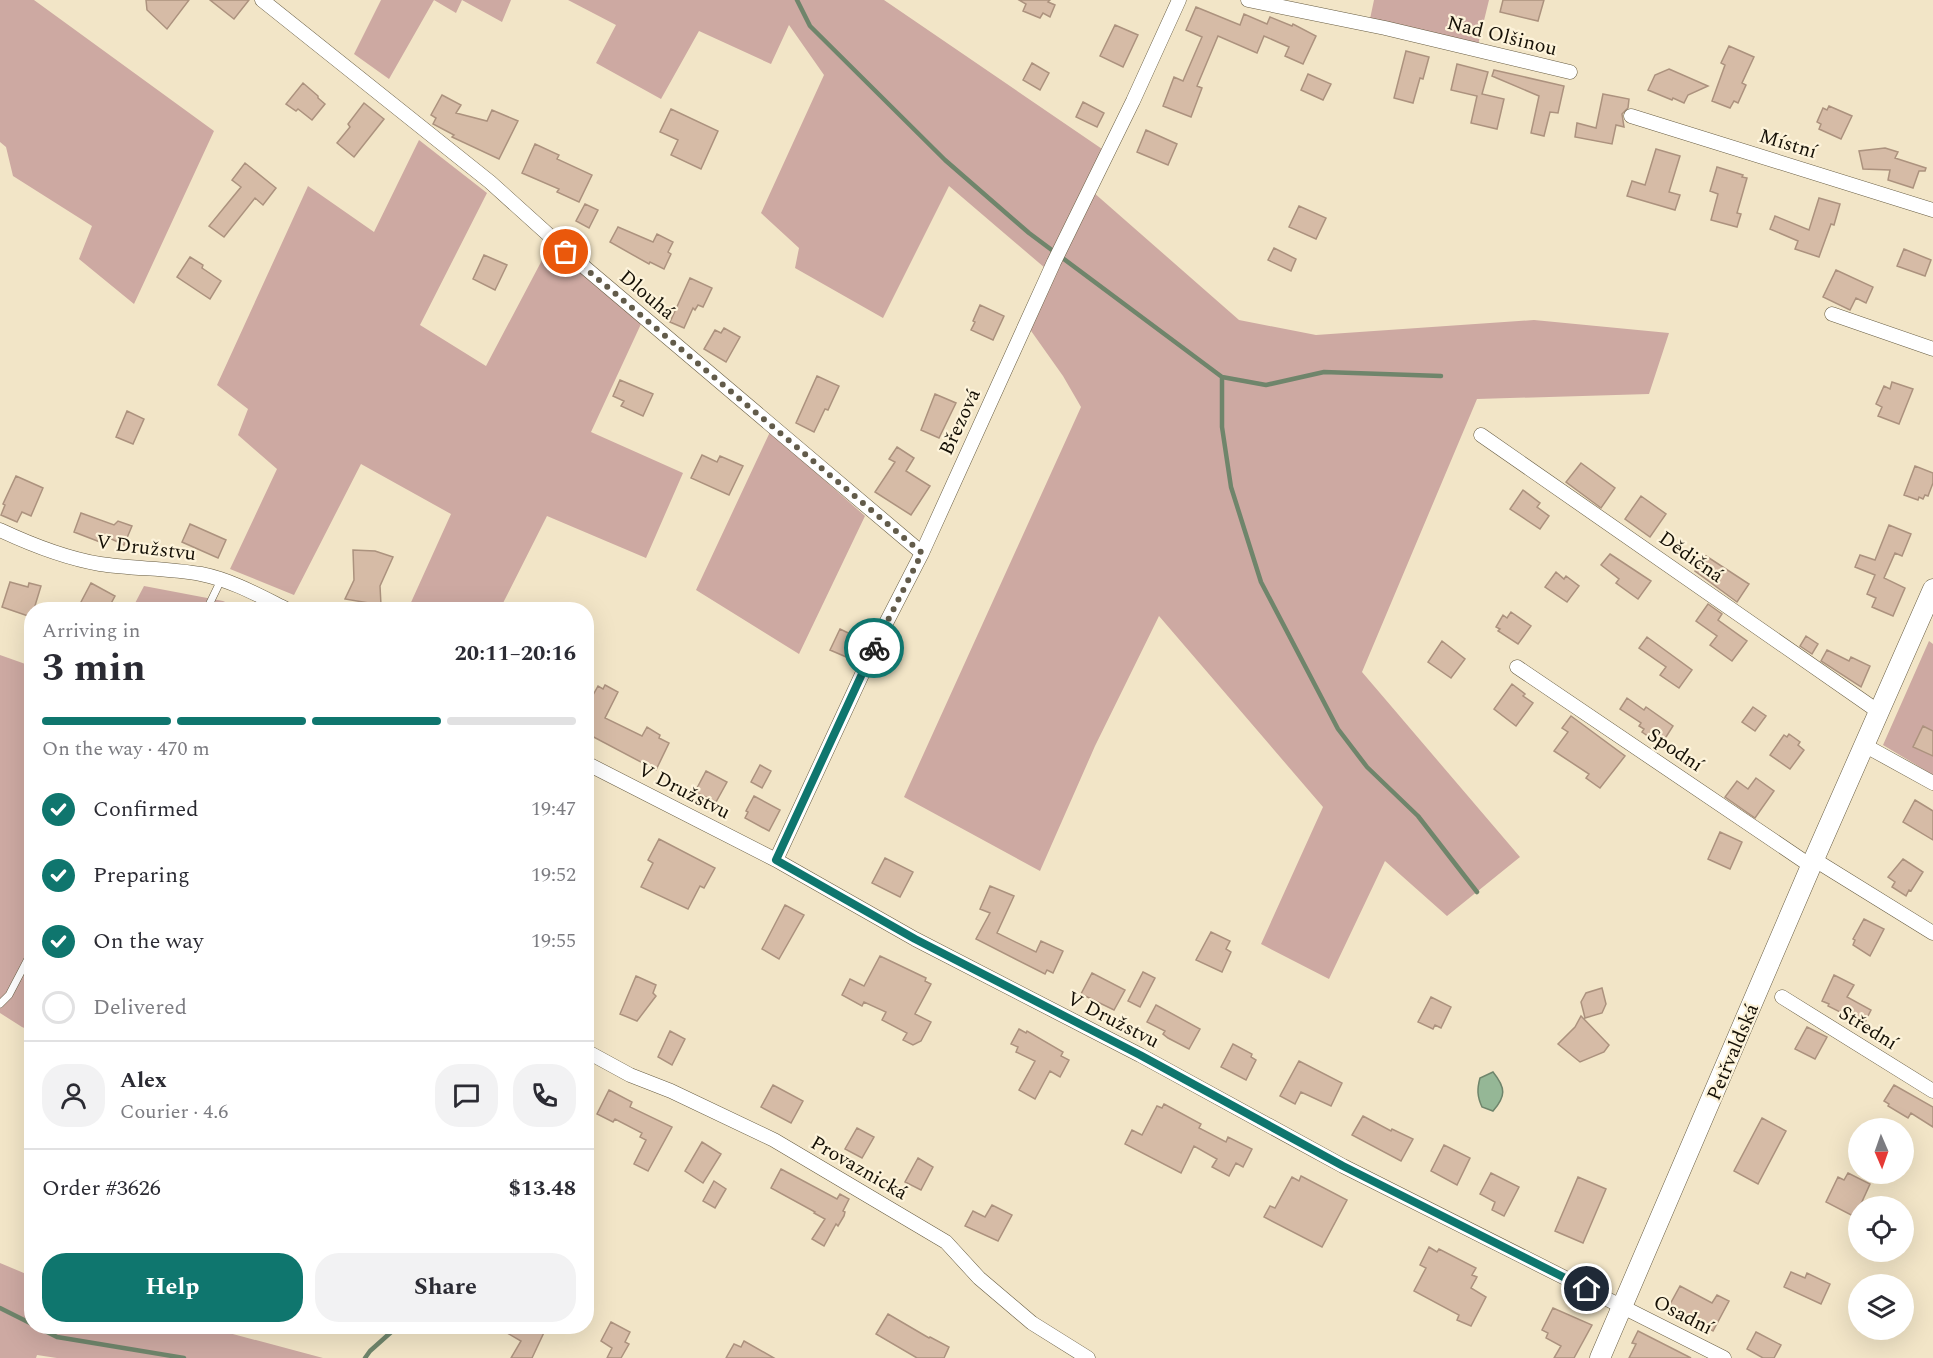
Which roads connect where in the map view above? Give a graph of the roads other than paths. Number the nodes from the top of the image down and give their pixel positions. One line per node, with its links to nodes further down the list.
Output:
1 (262, 0): 11 (street, Dlouhá)
2 (1179, 0): 11 (street, Březová)
3 (1248, 0): 4 (street, Nad Olšinou)
4 (1570, 72)
5 (1631, 116): 6 (street, Místní)
6 (1933, 210)
7 (1832, 314): 8 (street)
8 (1933, 349)
9 (1481, 435): 17 (street, Dědičná)
10 (0, 530): 12 (street, V Družstvu)
11 (922, 553): 21 (street, Březová)
12 (221, 580): 14 (lane); 15 (street, V Družstvu)
13 (1933, 589): 17 (main road, Petřvaldská)
14 (210, 602)
15 (272, 602)
16 (1517, 667): 22 (street, Spodní)
17 (1879, 712): 18 (main road, Petřvaldská)
18 (1864, 745): 20 (street); 22 (main road, Petřvaldská)
19 (594, 767): 21 (street, V Družstvu)
20 (1933, 783)
21 (776, 860): 29 (street, V Družstvu)
22 (1813, 863): 23 (street, Spodní); 29 (main road, Petřvaldská)
23 (1933, 933)
24 (24, 966): 26 (lane)
25 (1782, 998): 28 (street, Střední)
26 (0, 1004)
27 (594, 1055): 30 (street, Provaznická)
28 (1933, 1091)
29 (1623, 1306): 31 (main road, Petřvaldská); 32 (street, Osadní)
30 (1088, 1358)
31 (1600, 1358)
32 (1724, 1358)

